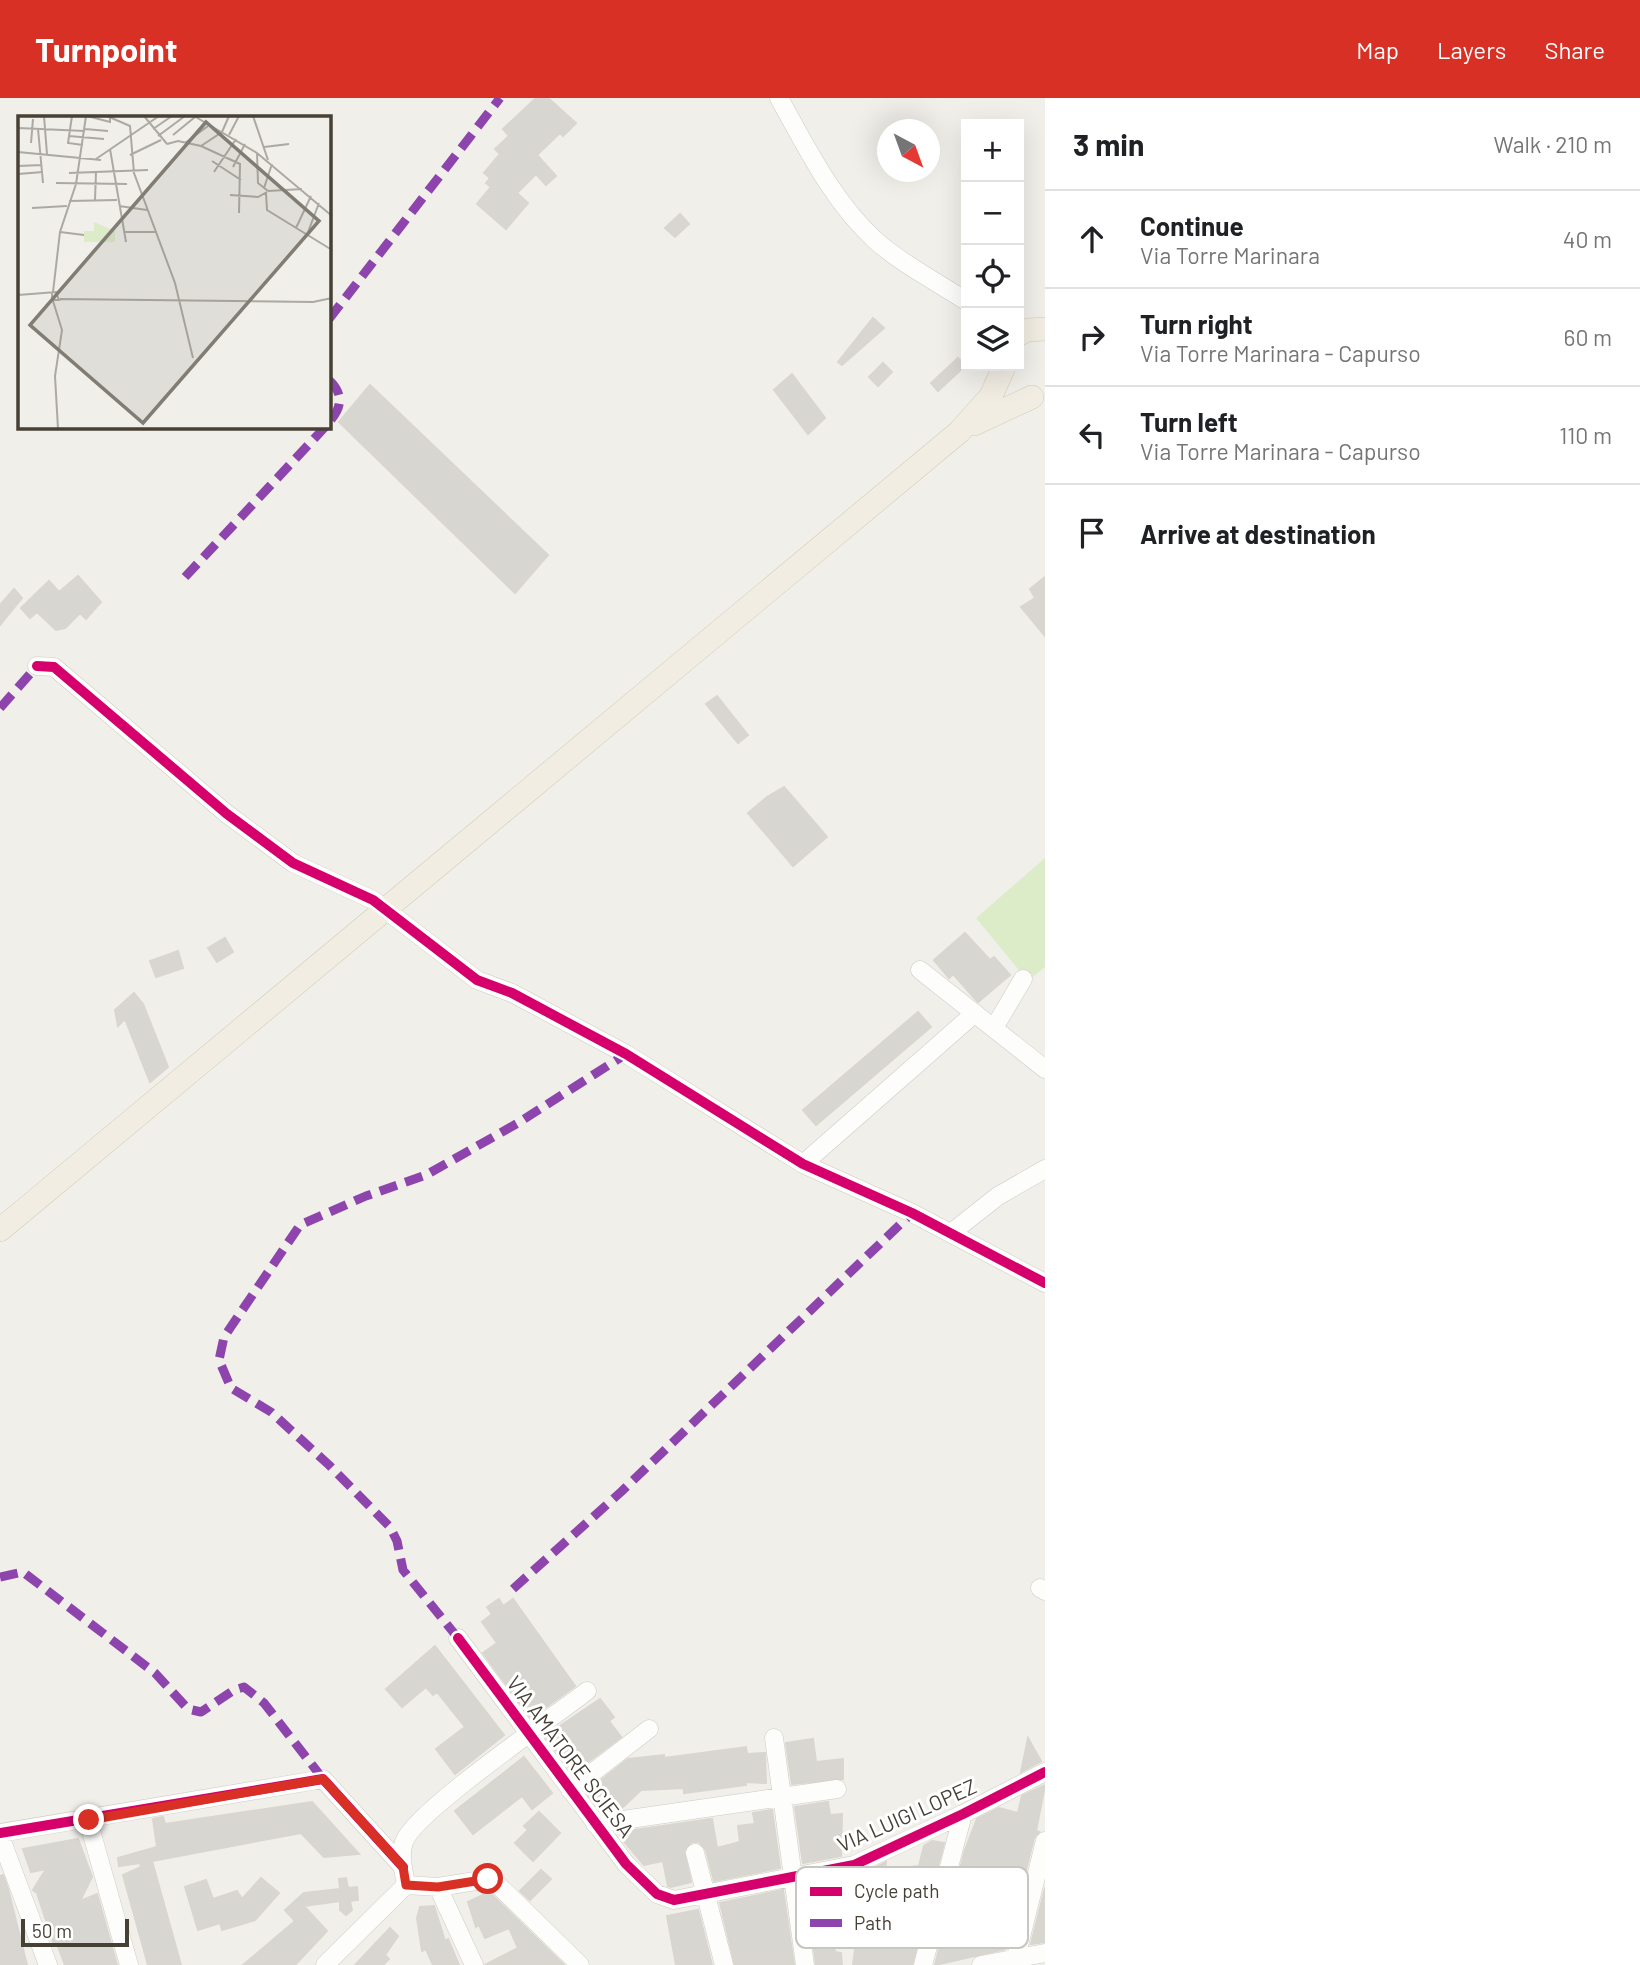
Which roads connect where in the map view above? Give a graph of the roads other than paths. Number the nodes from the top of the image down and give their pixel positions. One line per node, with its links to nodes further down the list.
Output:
1 (779, 98): 2 (street)
2 (946, 288): 3 (street); 4 (street)
3 (961, 298)
4 (965, 308)
5 (1002, 371): 8 (main road)
6 (1006, 371): 7 (main road)
7 (1041, 397): 8 (main road)
8 (959, 432): 10 (main road)
9 (37, 666): 10 (street)
10 (386, 910): 16 (street); 18 (main road)
11 (920, 970): 13 (street)
12 (1023, 979): 14 (street)
13 (975, 1013): 14 (street); 16 (street)
14 (994, 1028): 15 (street)
15 (1045, 1069)
16 (803, 1164): 19 (street)
17 (1045, 1169): 19 (street)
18 (0, 1230)
19 (951, 1233): 20 (street)
20 (1045, 1283)
21 (458, 1637): 24 (street, VIA AMATORE SCIESA)
22 (587, 1691): 24 (street)
23 (649, 1729): 28 (street)
24 (529, 1736): 28 (street, VIA AMATORE SCIESA); 38 (street)
25 (774, 1738): 29 (street)
26 (1045, 1772): 30 (street, VIA LUIGI LOPEZ)
27 (837, 1789): 29 (street)
28 (570, 1790): 32 (street, VIA AMATORE SCIESA)
29 (782, 1796): 32 (street); 39 (street)
30 (963, 1814): 36 (street, VIA LUIGI LOPEZ); 37 (street)
31 (89, 1820): 33 (street); 38 (street); 51 (street)
32 (596, 1824): 41 (street, VIA AMATORE SCIESA)
33 (0, 1834): 50 (street)
34 (1045, 1841): 44 (street)
35 (695, 1853): 43 (street)
36 (845, 1867)
37 (949, 1867)
38 (404, 1876): 40 (street); 52 (street)
39 (794, 1879): 42 (street); 43 (street, VIA LUIGI LOPEZ)
40 (438, 1887): 53 (street); 54 (street)
41 (657, 1895): 43 (street, VIA LUIGI LOPEZ)
42 (796, 1895)
43 (704, 1896): 55 (street)
44 (1028, 1909)
45 (928, 1948): 56 (street)
46 (1018, 1948): 48 (street)
47 (1045, 1953): 48 (street)
48 (1016, 1957): 49 (street)
49 (988, 1964)
50 (48, 1965)
51 (129, 1965)
52 (325, 1965)
53 (474, 1965)
54 (580, 1965)
55 (724, 1965)
56 (923, 1965)

